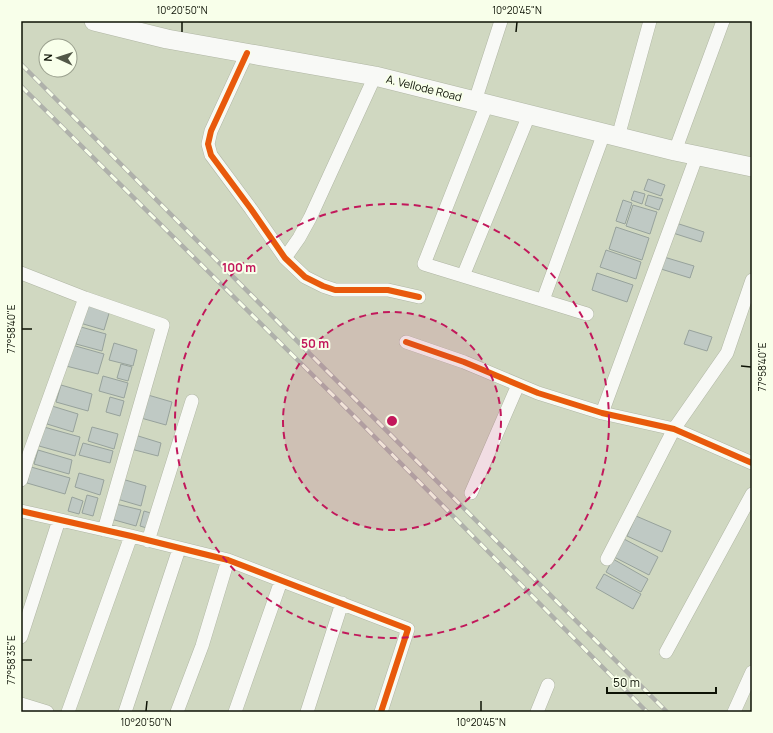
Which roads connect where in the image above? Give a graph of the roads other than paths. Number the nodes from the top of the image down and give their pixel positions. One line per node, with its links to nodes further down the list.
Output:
1 (94, 21): 5 (main road, A. Vellode Road)
2 (501, 21): 7 (street)
3 (650, 21): 9 (street)
4 (723, 21): 10 (street)
5 (247, 53): 6 (main road, A. Vellode Road); 13 (street)
6 (375, 76): 7 (main road, A. Vellode Road); 13 (street)
7 (481, 103): 8 (main road, A. Vellode Road); 15 (street)
8 (529, 114): 9 (main road, A. Vellode Road); 15 (street)
9 (611, 135): 10 (main road, A. Vellode Road); 19 (street)
10 (675, 151): 11 (main road, A. Vellode Road)
11 (697, 156): 12 (main road, A. Vellode Road); 24 (street)
12 (751, 163)
13 (285, 258): 17 (street)
14 (21, 273): 18 (street)
15 (463, 276): 19 (street)
16 (752, 280): 25 (street)
17 (419, 297)
18 (84, 298): 26 (street); 33 (street)
19 (543, 300): 20 (street)
20 (587, 314)
21 (406, 342): 22 (street)
22 (518, 385): 24 (street); 29 (street)
23 (192, 401): 35 (street)
24 (602, 413): 25 (street)
25 (674, 429): 27 (street); 37 (street)
26 (24, 456): 28 (street)
27 (752, 463)
28 (21, 480)
29 (471, 493)
30 (752, 494): 42 (street)
31 (21, 511): 32 (street)
32 (59, 520): 33 (street); 41 (street)
33 (104, 530): 34 (street)
34 (131, 536): 35 (street); 48 (street)
35 (148, 541): 36 (street)
36 (179, 549): 38 (street); 49 (street)
37 (607, 558)
38 (228, 560): 39 (street); 50 (street)
39 (281, 580): 40 (street); 51 (street)
40 (342, 603): 46 (street); 52 (street)
41 (21, 637)
42 (666, 652)
43 (752, 672): 54 (street)
44 (548, 685): 53 (street)
45 (21, 704): 47 (street)
46 (385, 711)
47 (47, 712)
48 (68, 712)
49 (125, 712)
50 (177, 712)
51 (235, 712)
52 (307, 712)
53 (537, 712)
54 (734, 712)

